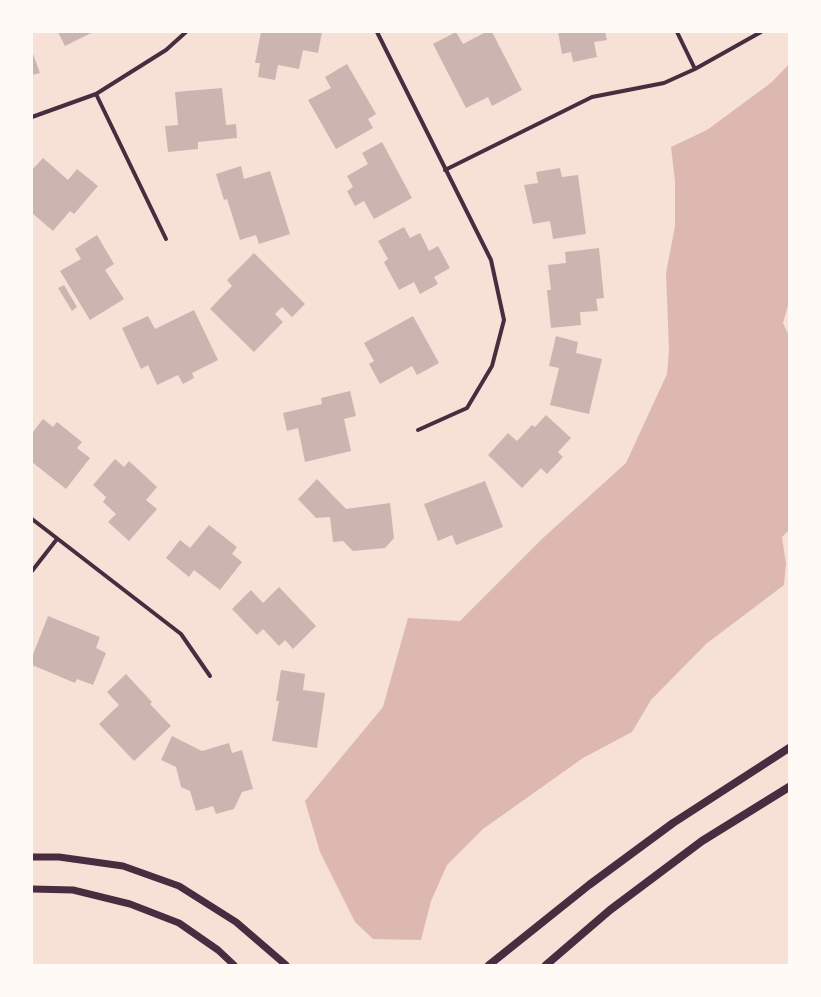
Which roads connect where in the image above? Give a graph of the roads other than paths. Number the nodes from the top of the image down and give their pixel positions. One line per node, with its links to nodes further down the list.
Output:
1 (186, 32): 6 (street)
2 (377, 32): 8 (street)
3 (677, 32): 5 (street)
4 (761, 32): 5 (street)
5 (695, 69): 8 (street)
6 (96, 94): 7 (street); 9 (street)
7 (32, 117)
8 (445, 170): 10 (street)
9 (166, 239)
10 (418, 430)
11 (32, 519): 12 (street)
12 (57, 539): 13 (street); 14 (street)
13 (32, 571)
14 (210, 676)
15 (789, 748): 21 (main road)
16 (789, 787): 22 (main road)
17 (32, 857): 20 (street)
18 (32, 888): 19 (street)
19 (234, 965)
20 (286, 965)
21 (489, 965)
22 (546, 965)

